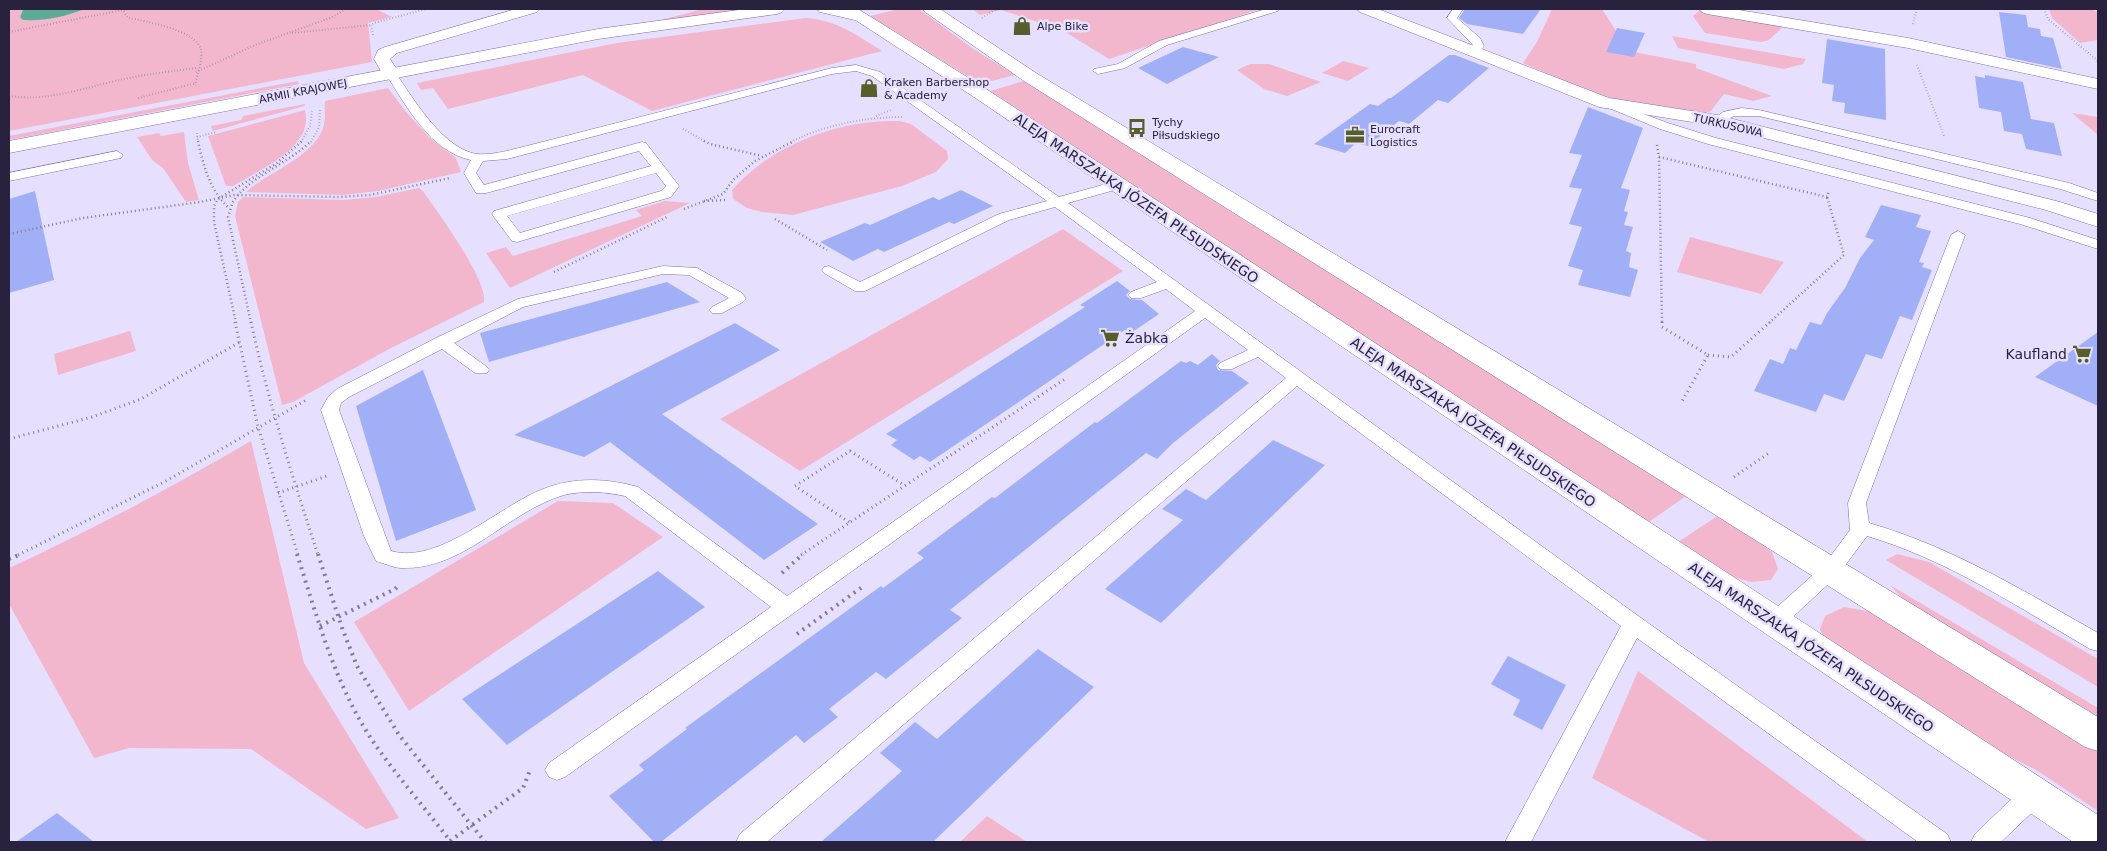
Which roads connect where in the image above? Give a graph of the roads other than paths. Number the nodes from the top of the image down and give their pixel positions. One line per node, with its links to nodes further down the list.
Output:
1 (532, 9): 14 (main road)
2 (691, 9): 11 (main road, ARMII KRAJOWEJ)
3 (777, 9): 11 (main road, ARMII KRAJOWEJ)
4 (824, 9): 10 (main road)
5 (930, 9): 42 (main road)
6 (1275, 9): 13 (lane)
7 (1365, 9): 12 (main road, TURKUSOWA)
8 (1458, 9): 12 (lane)
9 (1707, 9): 15 (main road)
10 (854, 12): 23 (main road, ALEJA MARSZAŁKA JÓZEFA PIŁSUDSKIEGO)
11 (598, 34): 14 (main road, ARMII KRAJOWEJ)
12 (1470, 50): 16 (main road, TURKUSOWA)
13 (1098, 71)
14 (391, 74): 18 (main road, ARMII KRAJOWEJ); 20 (lane)
15 (2098, 84)
16 (1605, 102): 17 (main road, TURKUSOWA); 30 (lane)
17 (1717, 122): 25 (lane); 28 (main road, TURKUSOWA)
18 (9, 147)
19 (117, 155): 22 (lane)
20 (479, 158): 24 (lane); 26 (lane)
21 (659, 168): 24 (lane); 27 (lane); 27 (lane)
22 (9, 177)
23 (1117, 185): 26 (lane); 44 (main road, ALEJA MARSZAŁKA JÓZEFA PIŁSUDSKIEGO)
24 (481, 190): 27 (lane)
25 (2098, 197)
26 (1057, 202): 31 (lane); 32 (lane)
27 (498, 214)
28 (2098, 221)
29 (1958, 235): 41 (lane)
30 (2098, 245)
31 (830, 270)
32 (1168, 283): 33 (lane); 35 (lane)
33 (1136, 295)
34 (717, 310): 36 (lane)
35 (1205, 311): 37 (lane); 43 (lane)
36 (442, 341): 39 (lane); 43 (lane)
37 (1260, 350): 38 (lane); 40 (lane)
38 (1226, 366)
39 (481, 370)
40 (1297, 378): 45 (lane); 51 (lane)
41 (1860, 527): 42 (lane); 46 (lane)
42 (1831, 570): 44 (lane); 47 (main road)
43 (786, 607): 48 (lane)
44 (1774, 622): 49 (main road, ALEJA MARSZAŁKA JÓZEFA PIŁSUDSKIEGO)
45 (1633, 624): 52 (lane); 53 (lane)
46 (2098, 643)
47 (2098, 736)
48 (557, 770)
49 (2034, 794): 50 (main road, ALEJA MARSZAŁKA JÓZEFA PIŁSUDSKIEGO); 54 (lane)
50 (2098, 837)
51 (749, 842)
52 (1518, 842)
53 (1938, 842)
54 (1984, 842)

